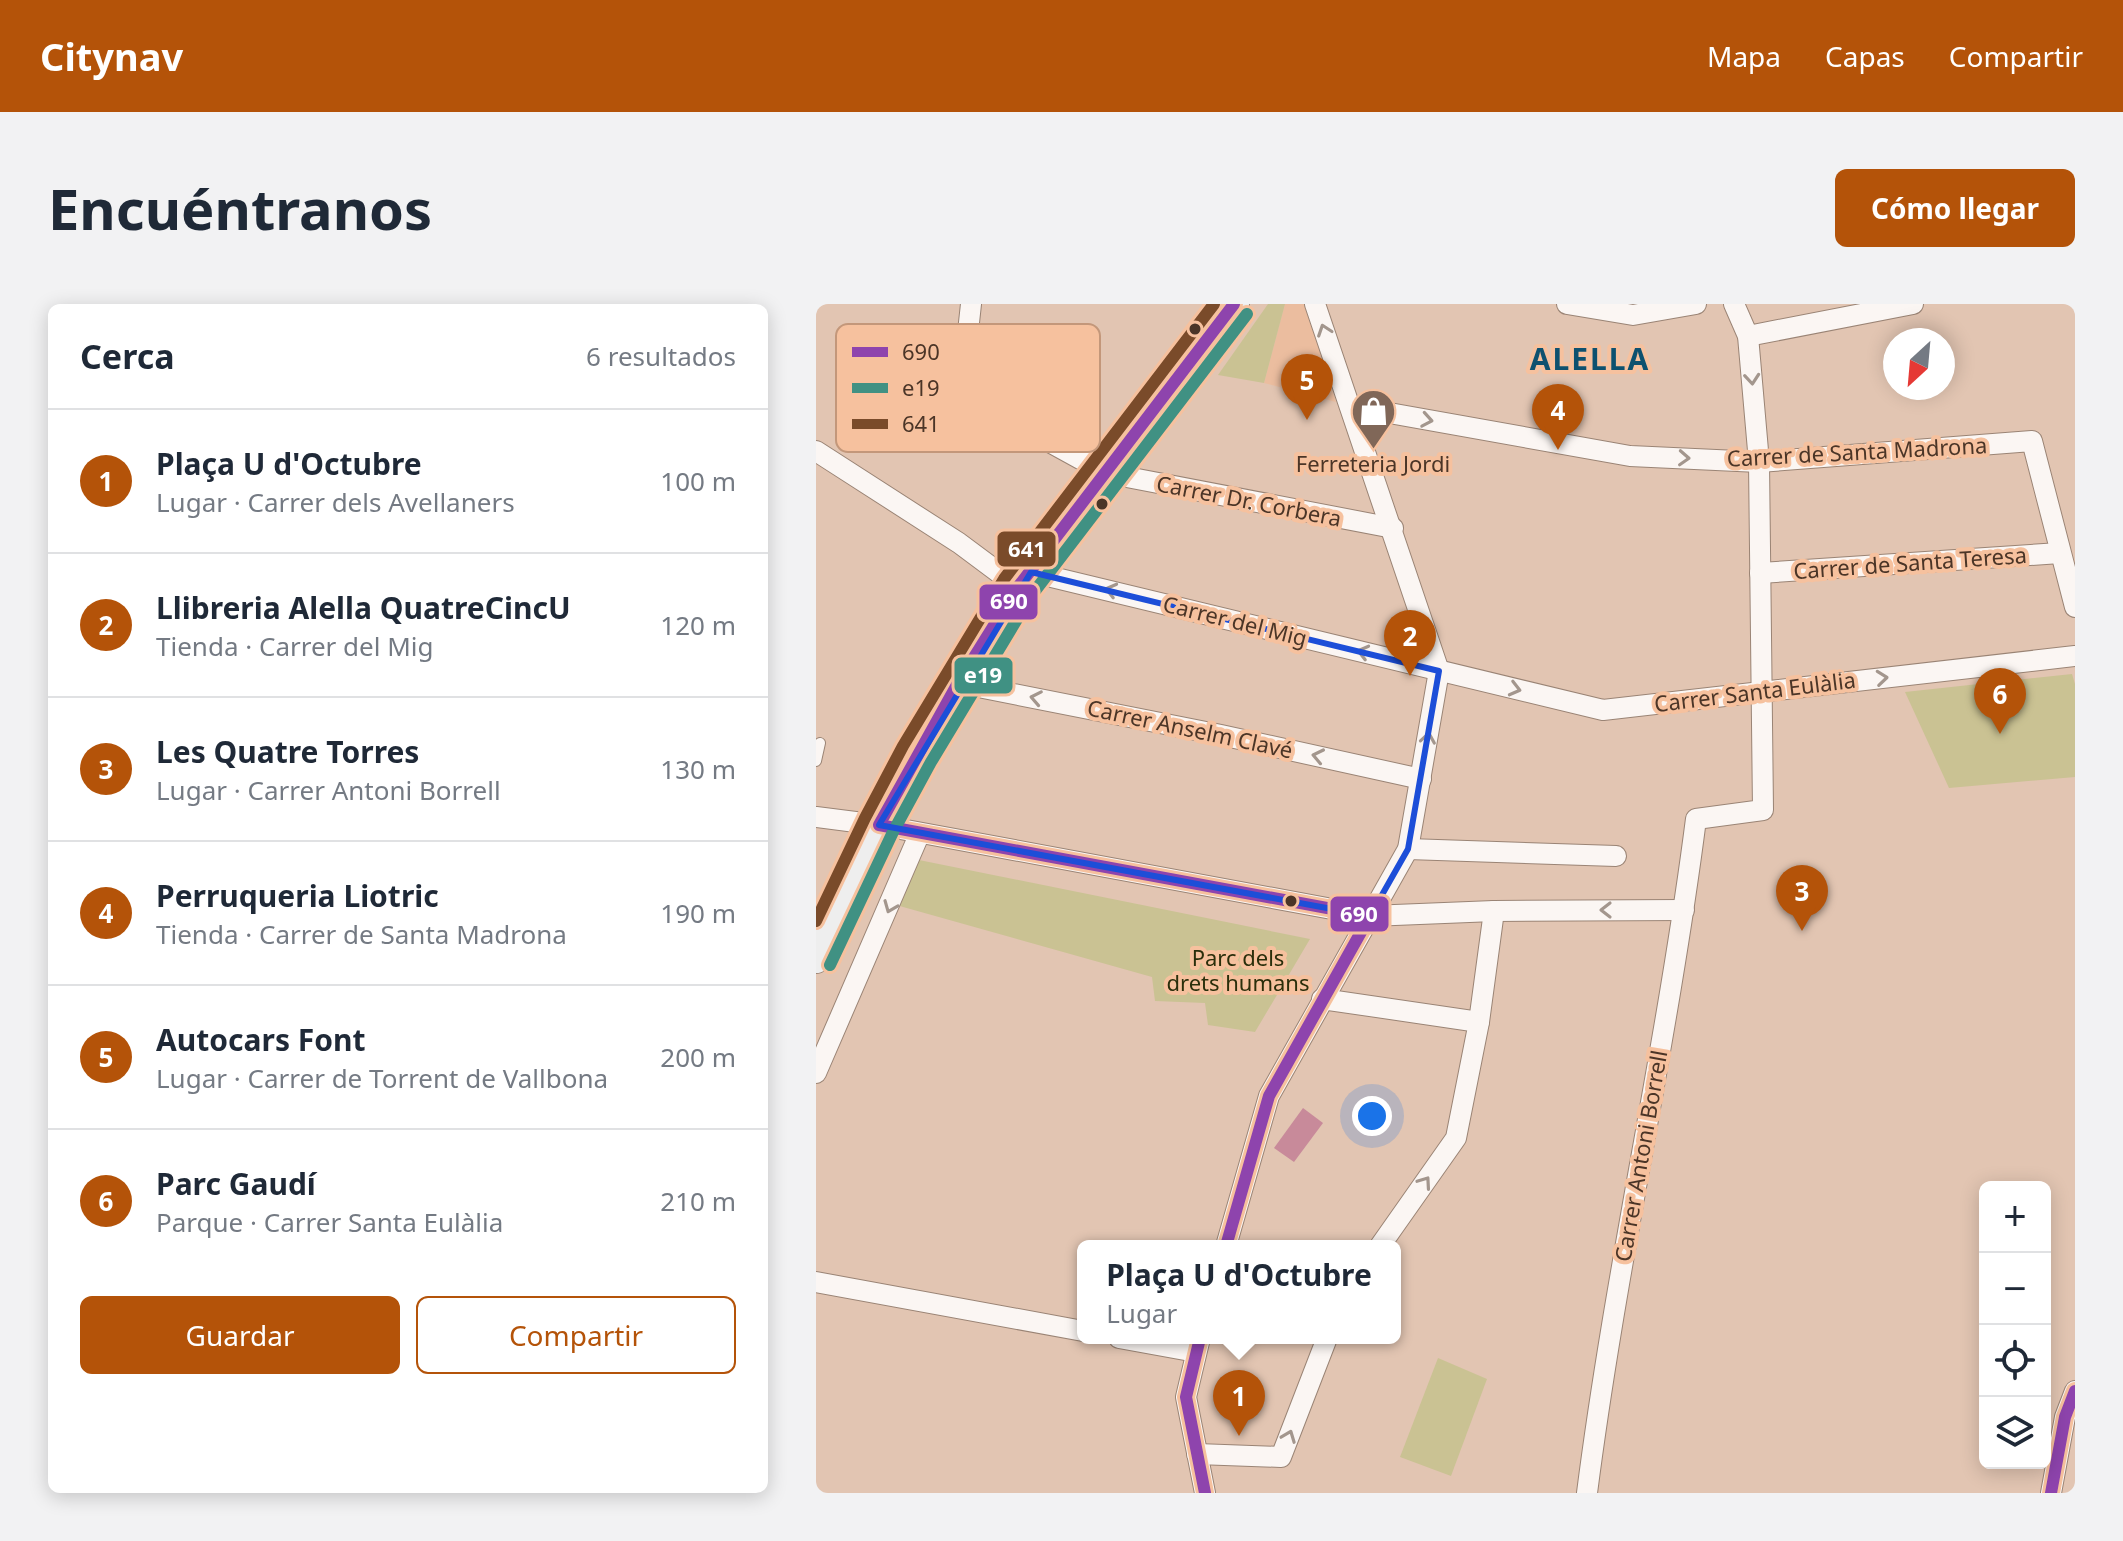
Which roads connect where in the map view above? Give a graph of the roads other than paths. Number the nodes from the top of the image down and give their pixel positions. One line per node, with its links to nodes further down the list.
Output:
1 (971, 304): 8 (street)
2 (1234, 304): 14 (main road)
3 (1315, 304): 10 (street, one-way to 3)
4 (1567, 304): 5 (street)
5 (1696, 304)
6 (1734, 304): 9 (street)
7 (1913, 304): 9 (street)
8 (969, 324)
9 (1748, 336): 13 (street, one-way to 13)
10 (1350, 406): 13 (street, Carrer de Santa Madrona, one-way to 13); 15 (street)
11 (816, 451): 18 (street)
12 (1068, 452): 14 (street, Carrer Dr. Corbera)
13 (1759, 462): 16 (street, Carrer de Santa Madrona); 17 (street)
14 (1106, 473): 15 (street, Carrer Dr. Corbera); 18 (main road)
15 (1393, 528): 21 (street)
16 (2060, 553): 17 (street, Carrer de Santa Teresa); 19 (street)
17 (1760, 573): 23 (street)
18 (1025, 580): 21 (street, Carrer del Mig, one-way to 18); 22 (main road)
19 (2075, 607)
20 (2075, 656): 23 (street, Carrer Santa Eulàlia, one-way to 20)
21 (1439, 671): 23 (street, Carrer Santa Eulàlia, one-way to 23); 26 (street, one-way to 21)
22 (958, 683): 26 (street, Carrer Anselm Clavé, one-way to 22); 28 (main road)
23 (1762, 691): 32 (street, Carrer Antoni Borrell)
24 (820, 743): 25 (lane)
25 (816, 761)
26 (1421, 779): 30 (street)
27 (816, 817): 28 (street)
28 (879, 825): 29 (street); 35 (main road)
29 (919, 835): 34 (street); 38 (street, one-way to 38)
30 (1408, 849): 31 (street); 34 (street)
31 (1616, 856)
32 (1684, 910): 33 (street, one-way to 33); 48 (street, Carrer Antoni Borrell)
33 (1494, 911): 34 (street); 37 (street)
34 (1370, 916): 36 (street)
35 (816, 958)
36 (1322, 999): 37 (street); 39 (street)
37 (1479, 1022): 40 (street, one-way to 37)
38 (816, 1073)
39 (1228, 1240)
40 (1384, 1240)
41 (816, 1282): 42 (street)
42 (1077, 1330)
43 (1325, 1344): 46 (street, one-way to 43)
44 (1198, 1345): 46 (street)
45 (2075, 1391): 49 (street)
46 (1197, 1454): 47 (street)
47 (1205, 1493)
48 (1587, 1493)
49 (2051, 1493)

